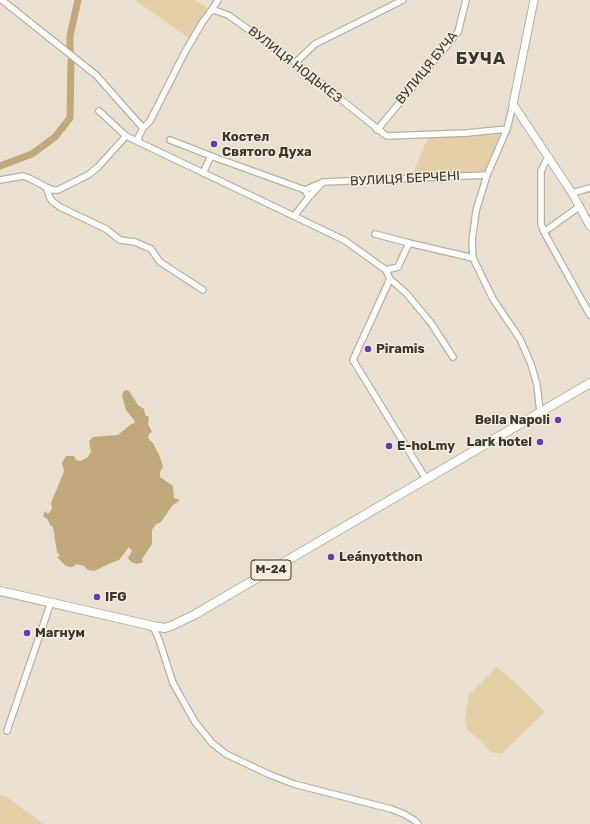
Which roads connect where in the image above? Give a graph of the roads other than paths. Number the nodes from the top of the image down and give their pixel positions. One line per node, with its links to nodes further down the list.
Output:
1 (2, 0): 11 (street)
2 (218, 0): 7 (street)
3 (403, 0): 6 (street)
4 (466, 0): 13 (street, ВУЛИЦЯ БУЧА)
5 (534, 0): 9 (main road)
6 (394, 2): 8 (street)
7 (210, 12): 8 (street, ВУЛИЦЯ НОДЬКЕЗ); 11 (street)
8 (295, 63): 13 (street, ВУЛИЦЯ НОДЬКЕЗ)
9 (513, 104): 12 (street); 18 (main road)
10 (99, 111): 14 (street)
11 (143, 128): 16 (street)
12 (507, 129): 13 (street, ВУЛИЦЯ НОДЬКЕЗ); 20 (street)
13 (377, 130)
14 (126, 136): 16 (street); 23 (street)
15 (170, 140): 17 (street)
16 (139, 142): 19 (street)
17 (212, 156): 19 (street); 25 (street)
18 (549, 158): 26 (main road); 31 (street)
19 (203, 173): 29 (street)
20 (487, 175): 22 (street, ВУЛИЦЯ БЕРЧЕНІ); 34 (street)
21 (0, 180): 23 (street)
22 (324, 182): 25 (street, ВУЛИЦЯ БЕРЧЕНІ); 27 (street)
23 (46, 187): 37 (street)
24 (590, 188): 26 (street)
25 (305, 190): 27 (street)
26 (572, 193): 28 (main road)
27 (309, 197): 29 (street)
28 (580, 206): 30 (main road); 31 (street)
29 (294, 216): 35 (street)
30 (590, 226)
31 (544, 232): 38 (street)
32 (375, 234): 33 (street)
33 (409, 243): 34 (street); 35 (street)
34 (473, 258): 41 (street)
35 (386, 270): 36 (street)
36 (390, 279): 39 (street); 42 (street)
37 (203, 290)
38 (590, 315)
39 (453, 357)
40 (590, 383): 41 (highway, М-24)
41 (540, 412): 42 (highway, М-24)
42 (426, 479): 45 (highway, М-24)
43 (0, 591): 44 (highway, М-24)
44 (51, 602): 45 (highway, М-24); 46 (street)
45 (153, 626): 47 (street)
46 (7, 732)
47 (418, 824)

